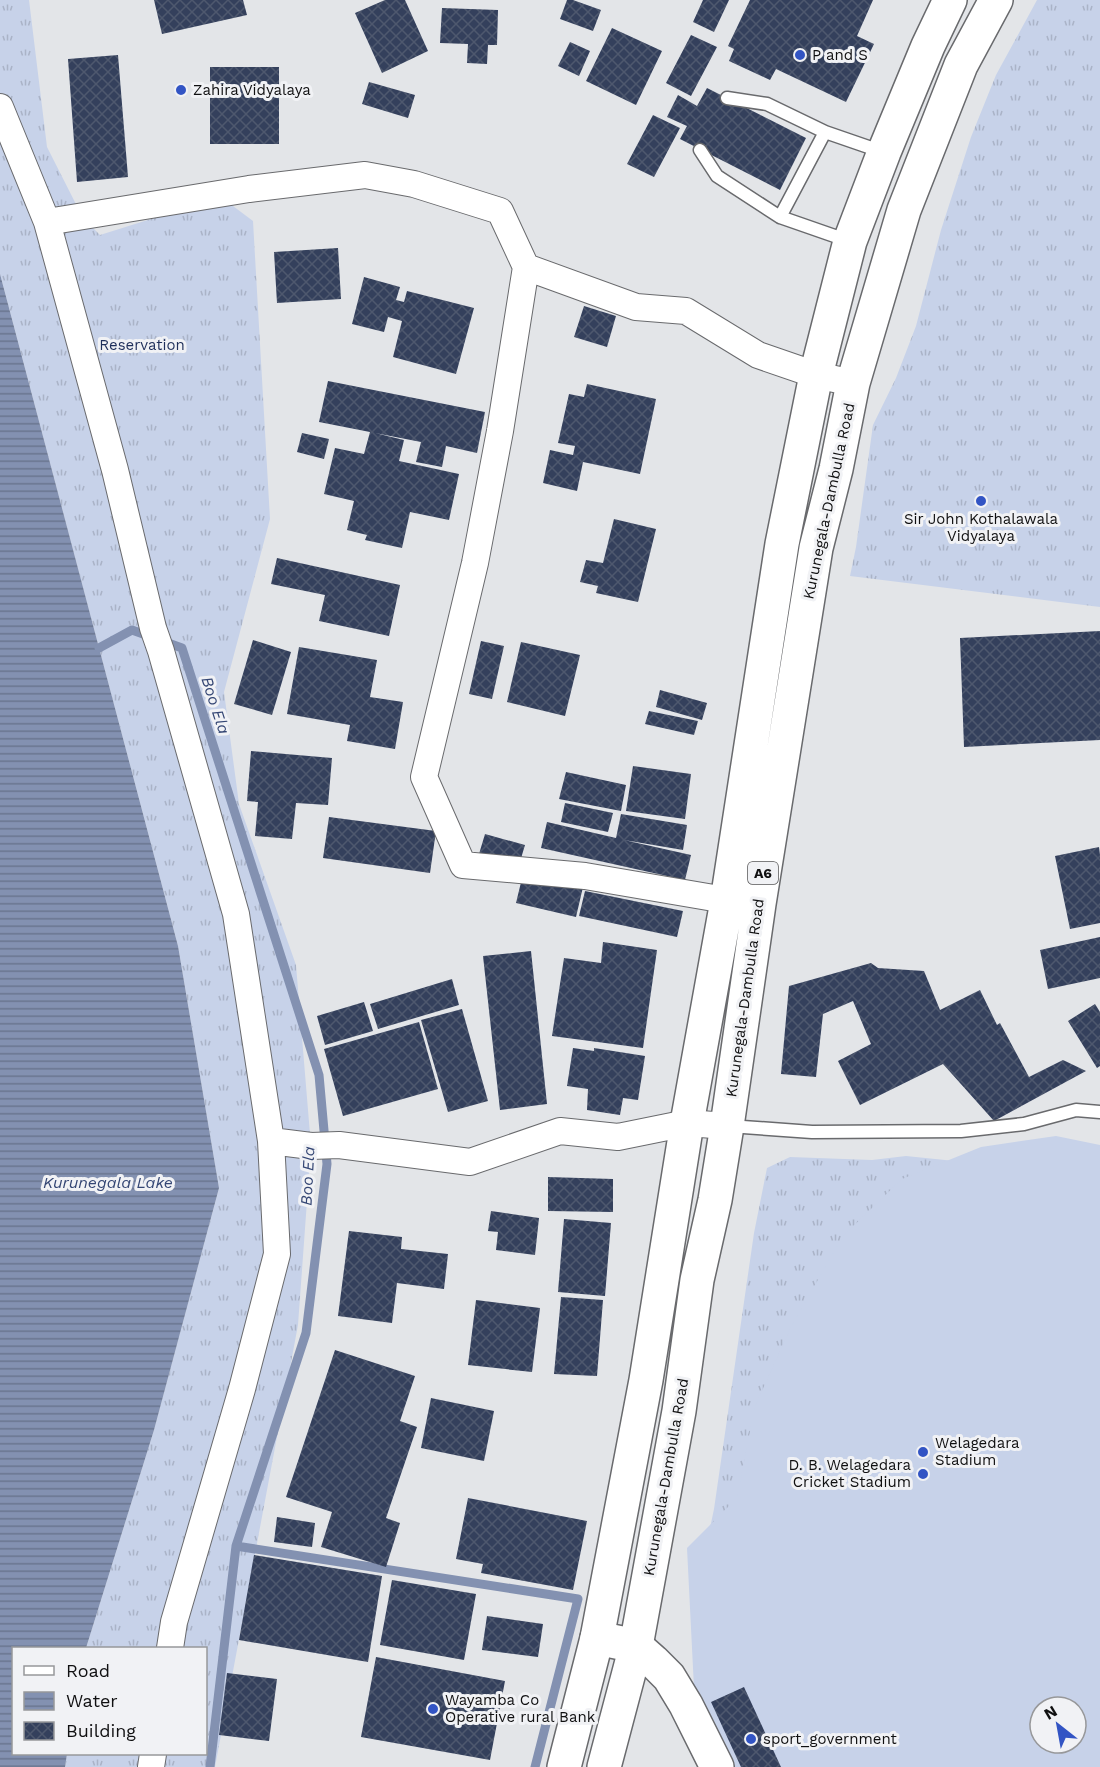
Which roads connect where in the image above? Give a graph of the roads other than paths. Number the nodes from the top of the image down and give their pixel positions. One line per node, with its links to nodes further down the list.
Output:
1 (950, 0): 7 (main road, Kurunegala-Dambulla Road / A6)
2 (996, 0): 13 (main road, Kurunegala-Dambulla Road / A6)
3 (727, 98): 5 (lane)
4 (0, 107): 9 (street)
5 (825, 132): 7 (lane); 8 (lane)
6 (700, 150): 8 (lane)
7 (884, 152): 10 (main road, Kurunegala-Dambulla Road / A6)
8 (780, 217): 10 (lane)
9 (47, 222): 11 (street); 18 (street)
10 (850, 241): 12 (main road, Kurunegala-Dambulla Road / A6)
11 (526, 267): 12 (street); 14 (street)
12 (816, 375): 13 (street); 14 (main road, Kurunegala-Dambulla Road / A6)
13 (853, 383): 14 (main road, Kurunegala-Dambulla Road / A6)
14 (743, 903): 16 (main road, Kurunegala-Dambulla Road / A6); 17 (main road, Kurunegala-Dambulla Road / A6)
15 (1100, 1112): 17 (lane)
16 (687, 1123): 17 (street); 18 (street); 19 (main road, Kurunegala-Dambulla Road / A6)
17 (727, 1126): 20 (main road, Kurunegala-Dambulla Road / A6)
18 (271, 1141): 21 (street)
19 (597, 1638): 20 (main road); 22 (main road, Kurunegala-Dambulla Road / A6)
20 (636, 1646): 23 (main road, Kurunegala-Dambulla Road / A6); 24 (main road)
21 (170, 1647)
22 (564, 1767)
23 (603, 1767)
24 (717, 1767)

